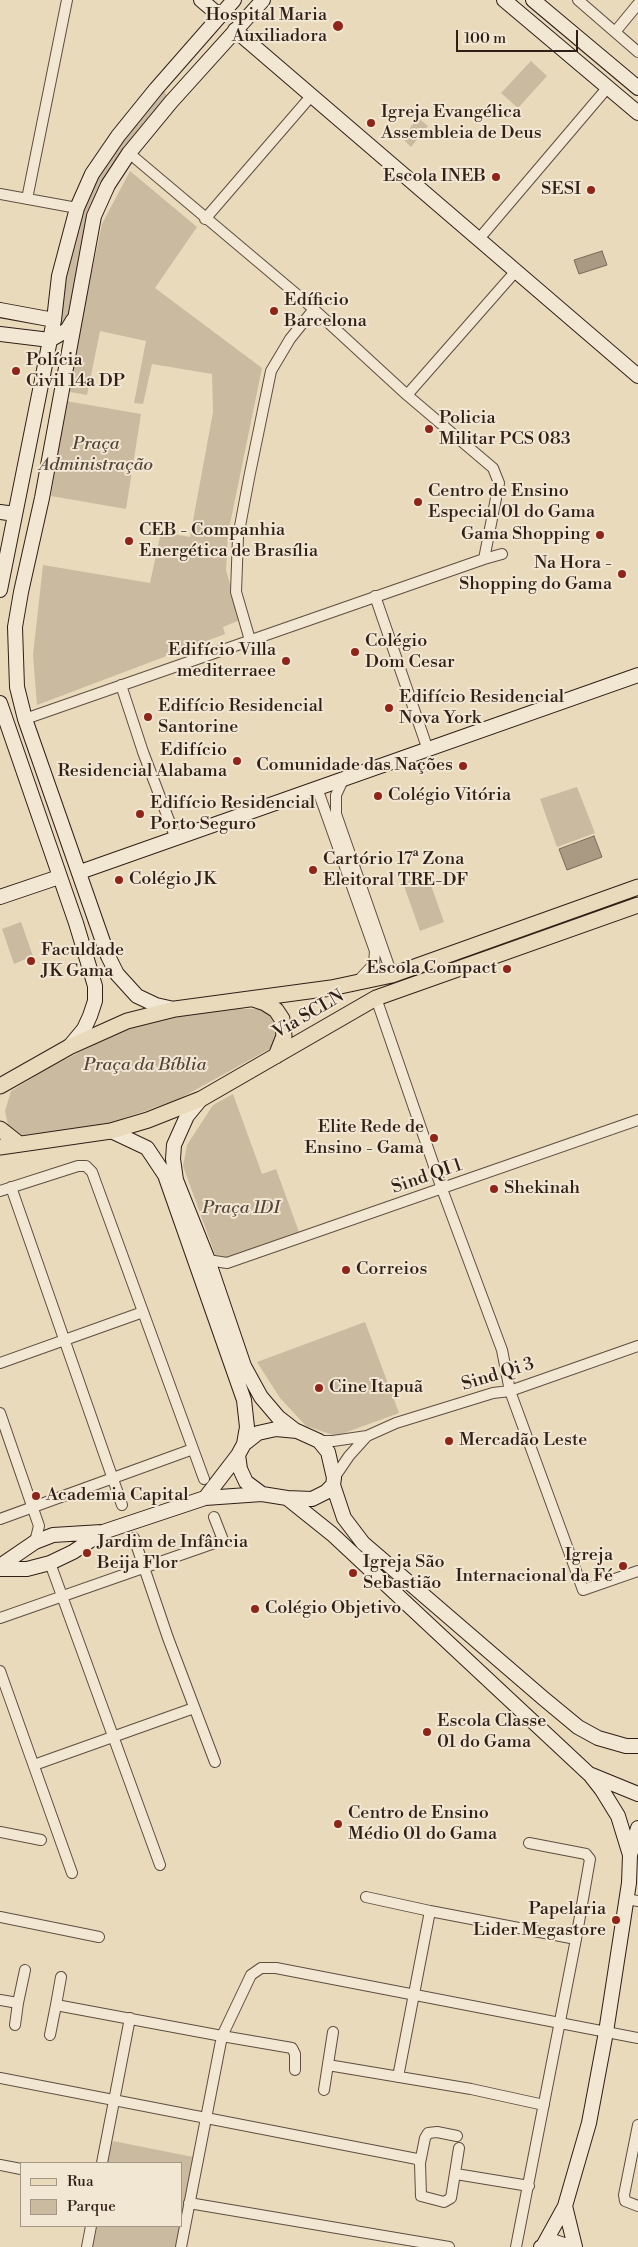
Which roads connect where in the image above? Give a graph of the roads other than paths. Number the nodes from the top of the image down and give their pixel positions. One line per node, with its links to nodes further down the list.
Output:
1 (67, 0): 23 (street)
2 (201, 0): 9 (main road)
3 (234, 0): 9 (main road)
4 (263, 0): 10 (main road)
5 (504, 0): 15 (main road)
6 (533, 0): 16 (main road)
7 (578, 0): 11 (street)
8 (638, 4): 11 (street)
9 (220, 16): 12 (main road)
10 (235, 30): 14 (main road); 18 (main road)
11 (615, 32): 13 (street)
12 (198, 43): 14 (main road); 17 (main road)
13 (638, 52)
14 (208, 62): 19 (main road)
15 (608, 87): 20 (main road); 26 (street)
16 (638, 88)
17 (156, 89): 19 (main road); 24 (main road)
18 (312, 95): 25 (street); 26 (main road)
19 (170, 102): 21 (main road)
20 (638, 113)
21 (128, 153): 25 (street); 30 (main road)
22 (0, 194): 23 (street)
23 (27, 198): 24 (street)
24 (76, 208): 31 (main road)
25 (205, 219): 28 (street)
26 (478, 240): 27 (main road)
27 (515, 272): 34 (main road); 35 (street)
28 (314, 309): 35 (street); 46 (street)
29 (0, 310): 31 (main road)
30 (75, 317): 33 (main road); 42 (main road)
31 (54, 320): 33 (main road)
32 (0, 334): 33 (main road)
33 (50, 340): 37 (main road)
34 (638, 376)
35 (407, 395): 41 (street)
36 (0, 512): 37 (main road)
37 (15, 514): 38 (main road)
38 (5, 534): 40 (main road)
39 (502, 554): 41 (street)
40 (6, 557): 42 (main road); 43 (main road)
41 (484, 559): 45 (street)
42 (27, 567): 44 (main road)
43 (0, 588): 44 (main road)
44 (21, 592): 50 (main road)
45 (375, 596): 46 (street); 51 (street)
46 (250, 640): 48 (street)
47 (636, 678): 51 (main road)
48 (120, 685): 50 (street); 55 (street)
49 (0, 703): 56 (main road)
50 (25, 719): 54 (main road)
51 (428, 750): 52 (main road)
52 (342, 780): 53 (main road); 64 (street)
53 (317, 788): 55 (main road); 65 (street)
54 (67, 837): 56 (main road); 57 (main road)
55 (176, 839): 57 (main road)
56 (48, 840): 58 (main road)
57 (80, 872): 62 (main road)
58 (59, 877): 60 (main road); 63 (main road)
59 (638, 887): 64 (main road, Via SCLN)
60 (0, 898)
61 (638, 905): 66 (main road, Via SCLN)
62 (95, 915): 63 (main road); 68 (main road)
63 (76, 924): 69 (main road)
64 (392, 975): 65 (main road, Via SCLN)
65 (358, 981): 67 (main road, Via SCLN)
66 (376, 998): 70 (main road, Via SCLN); 79 (street)
67 (253, 999): 68 (main road, Via SCLN); 70 (main road)
68 (175, 1009): 69 (main road, Via SCLN)
69 (69, 1047): 71 (main road, Via SCLN)
70 (276, 1056): 72 (main road, Via SCLN)
71 (0, 1086)
72 (201, 1100): 75 (main road, Via SCLN); 81 (main road)
73 (638, 1120): 79 (street, Sind QI 1)
74 (0, 1129): 76 (main road)
75 (111, 1131): 76 (main road, Via SCLN); 93 (main road)
76 (19, 1144): 77 (main road, Via SCLN)
77 (0, 1147)
78 (11, 1187): 80 (street); 84 (street); 85 (street)
79 (442, 1189): 82 (street, Sind QI 1); 88 (street)
80 (0, 1191)
81 (208, 1260): 82 (street); 83 (main road)
82 (227, 1263): 83 (street)
83 (214, 1278): 90 (main road)
84 (143, 1312): 85 (street); 94 (street)
85 (65, 1341): 87 (street); 95 (street)
86 (638, 1346): 88 (street, Sind Qi 3)
87 (0, 1363)
88 (510, 1391): 91 (street, Sind Qi 3); 116 (street)
89 (0, 1413): 102 (street)
90 (297, 1431): 92 (main road); 93 (main road)
91 (362, 1438): 92 (street); 97 (street)
92 (320, 1440): 97 (main road)
93 (241, 1449): 98 (main road); 99 (main road)
94 (193, 1450): 95 (street); 96 (street)
95 (113, 1478): 101 (street); 102 (street)
96 (204, 1479)
97 (334, 1481): 100 (main road); 120 (main road)
98 (262, 1494): 99 (main road); 100 (main road)
99 (205, 1498): 106 (main road)
100 (287, 1498): 122 (main road)
101 (122, 1505)
102 (33, 1508): 104 (street); 105 (street)
103 (214, 1517): 115 (street)
104 (0, 1519)
105 (39, 1526): 107 (street); 109 (street)
106 (103, 1532): 107 (main road); 111 (main road)
107 (59, 1534): 109 (main road); 111 (main road)
108 (134, 1538): 115 (street)
109 (35, 1542): 110 (main road)
110 (22, 1550): 113 (main road); 114 (main road)
111 (73, 1552): 112 (main road)
112 (50, 1563): 114 (main road); 117 (street)
113 (0, 1568): 114 (main road)
114 (27, 1568)
115 (144, 1568): 117 (street); 123 (street)
116 (638, 1571)
117 (64, 1597): 118 (street); 125 (street)
118 (0, 1618)
119 (0, 1671): 128 (street)
120 (525, 1682): 121 (main road); 122 (main road)
121 (543, 1698): 124 (main road); 126 (main road)
122 (511, 1702): 124 (main road)
123 (194, 1708): 125 (street); 127 (street)
124 (525, 1714): 129 (main road)
125 (113, 1736): 128 (street); 136 (street)
126 (638, 1746)
127 (215, 1762)
128 (34, 1765): 137 (street)
129 (589, 1774): 130 (main road); 135 (main road)
130 (638, 1794)
131 (0, 1832): 133 (street)
132 (637, 1833): 135 (main road)
133 (41, 1840)
134 (529, 1843): 143 (street)
135 (630, 1855): 139 (main road)
136 (160, 1865)
137 (72, 1873)
138 (366, 1897): 140 (street)
139 (632, 1900): 154 (main road)
140 (430, 1911): 143 (street); 146 (street)
141 (0, 1917): 142 (street)
142 (99, 1938)
143 (576, 1939): 151 (street)
144 (25, 1970): 148 (street)
145 (61, 1977): 149 (street)
146 (414, 1995): 151 (street); 156 (street); 160 (street)
147 (0, 2000): 148 (street)
148 (18, 2003): 152 (street)
149 (56, 2005): 150 (street); 155 (street)
150 (130, 2018): 156 (street); 163 (street)
151 (559, 2023): 154 (street); 164 (street)
152 (15, 2025)
153 (333, 2032): 158 (street)
154 (606, 2032): 157 (street); 176 (main road)
155 (50, 2035)
156 (222, 2036): 159 (street); 165 (street)
157 (638, 2038)
158 (328, 2065): 160 (street); 162 (street)
159 (295, 2070)
160 (398, 2077): 164 (street)
161 (0, 2078): 163 (street)
162 (324, 2090)
163 (115, 2100): 165 (street); 169 (street)
164 (544, 2105): 174 (street)
165 (206, 2118): 170 (street); 175 (street)
166 (638, 2125): 177 (street)
167 (457, 2136): 170 (street)
168 (459, 2148): 173 (street)
169 (102, 2162)
170 (420, 2163): 173 (street)
171 (0, 2165): 172 (street)
172 (20, 2169)
173 (456, 2174): 174 (street)
174 (530, 2186): 183 (street)
175 (189, 2203): 181 (street); 182 (street)
176 (565, 2206): 179 (main road); 185 (main road)
177 (638, 2206)
178 (91, 2227): 180 (street)
179 (542, 2246): 184 (main road)
180 (87, 2247)
181 (181, 2247)
182 (449, 2247)
183 (516, 2247)
184 (570, 2247)
185 (575, 2247)

